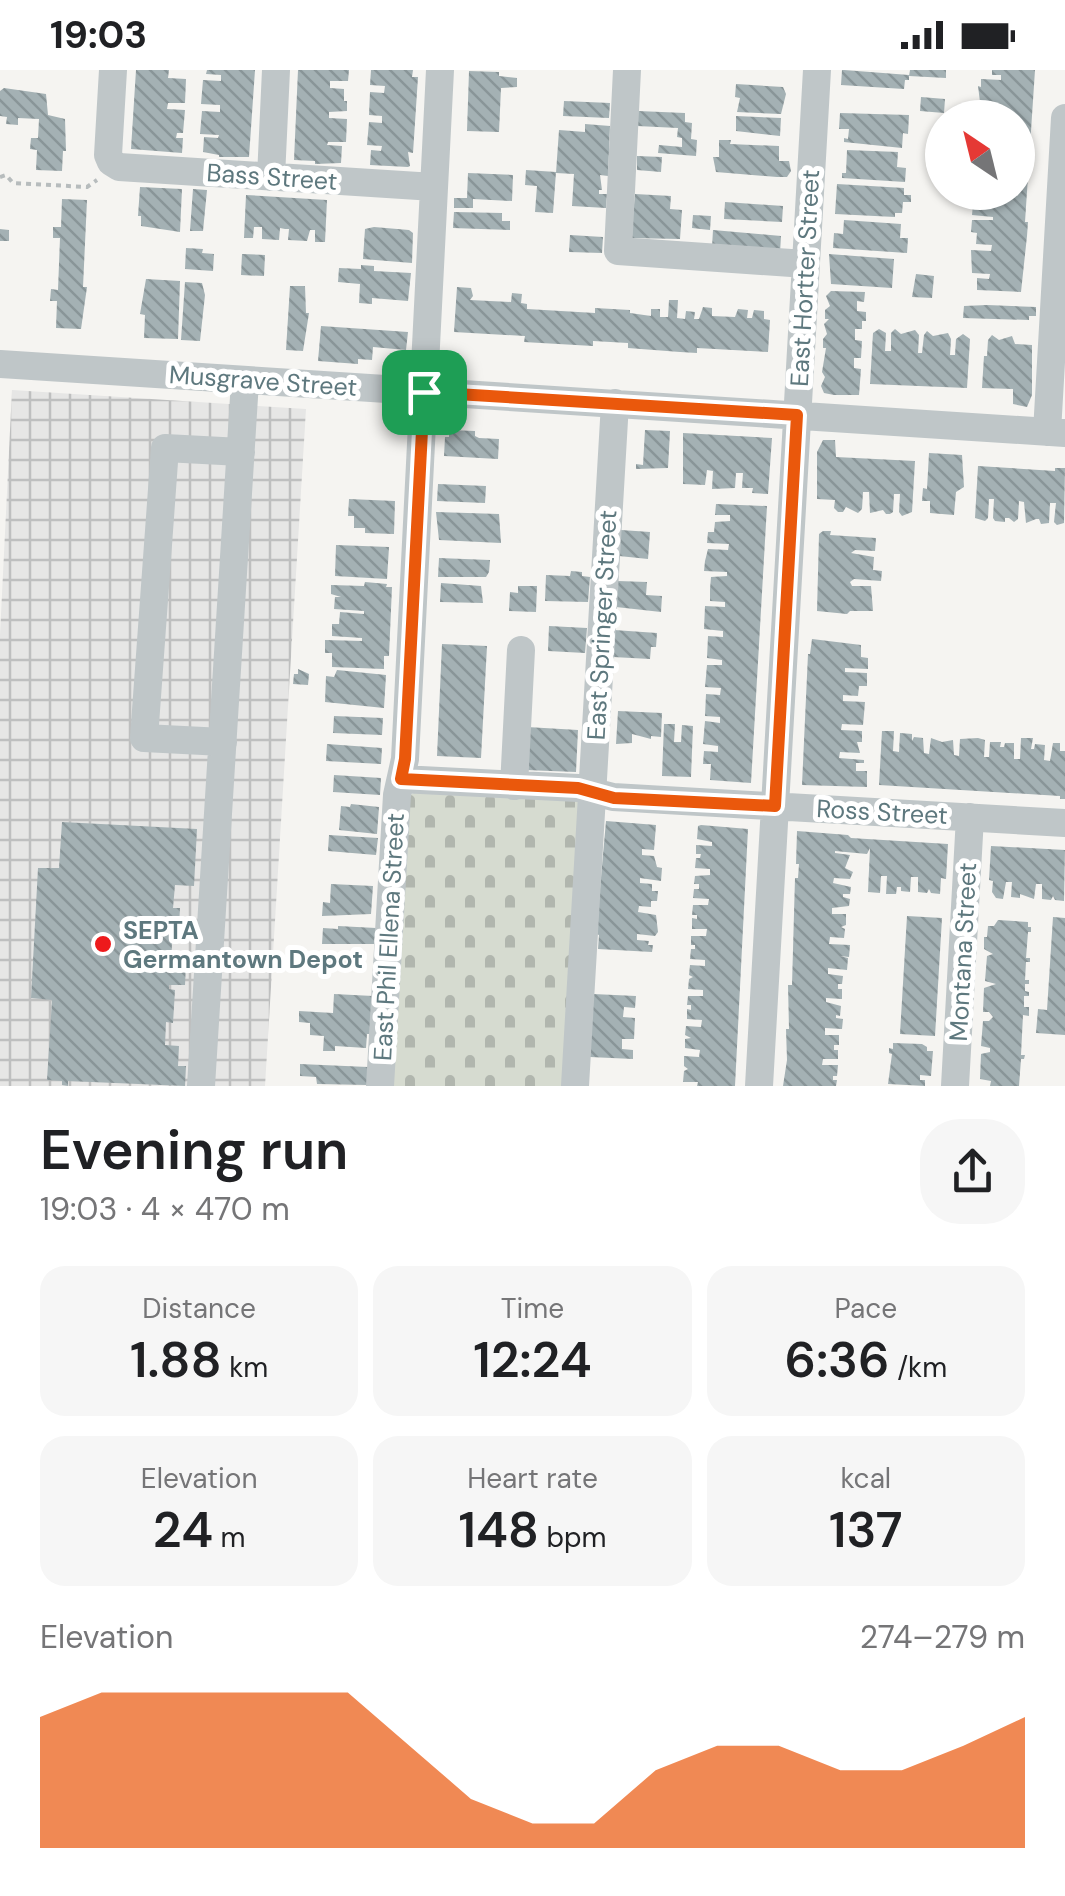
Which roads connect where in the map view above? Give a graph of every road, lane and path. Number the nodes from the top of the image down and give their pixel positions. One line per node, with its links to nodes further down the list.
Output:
1 (112, 70): 7 (street)
2 (276, 70): 9 (street)
3 (440, 70): 10 (street, East Phil Ellena Street)
4 (627, 70): 11 (street)
5 (816, 70): 11 (street, East Hortter Street)
6 (1065, 118): 17 (street)
7 (106, 170): 8 (path); 9 (street, Bass Street)
8 (0, 176)
9 (271, 177): 10 (street, Bass Street)
10 (434, 187): 14 (street, East Phil Ellena Street)
11 (806, 264): 16 (street, East Hortter Street)
12 (0, 364): 13 (street, Musgrave Street)
13 (246, 380): 14 (street, Musgrave Street); 18 (street)
14 (424, 392): 15 (street, Musgrave Street); 21 (street, East Phil Ellena Street)
15 (615, 404): 16 (street, Musgrave Street); 23 (street, East Springer Street)
16 (797, 415): 17 (street, Musgrave Street); 24 (street, East Hortter Street)
17 (1056, 432)
18 (241, 452): 20 (street); 20 (street)
19 (522, 650): 22 (street)
20 (224, 742): 27 (street)
21 (401, 779): 22 (street, Ross Street); 28 (street, East Phil Ellena Street)
22 (514, 786): 23 (street, Ross Street)
23 (592, 792): 24 (street, Ross Street); 29 (street, East Springer Street)
24 (775, 806): 25 (street, Ross Street); 30 (street, East Hortter Street)
25 (970, 817): 26 (street, Ross Street); 31 (street, Montana Street)
26 (1065, 823)
27 (200, 1086)
28 (380, 1086)
29 (575, 1086)
30 (758, 1086)
31 (955, 1086)

